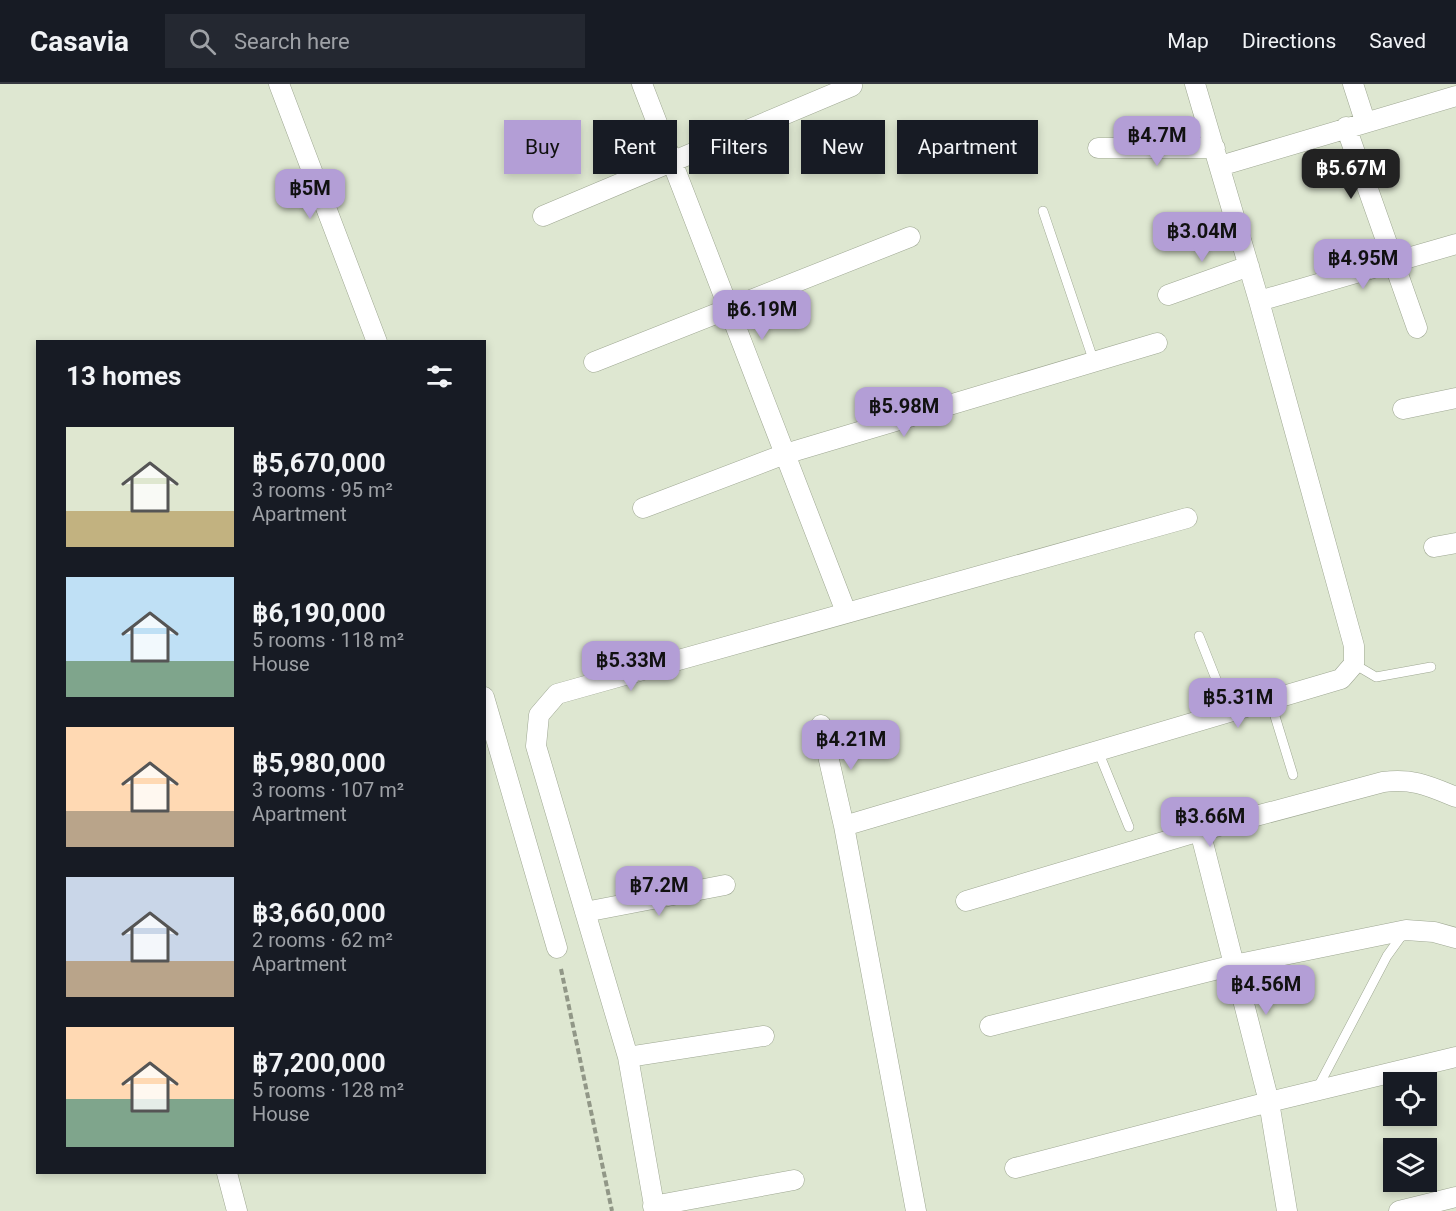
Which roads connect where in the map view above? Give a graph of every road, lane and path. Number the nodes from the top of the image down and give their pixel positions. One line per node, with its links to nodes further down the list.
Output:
1 (279, 84): 25 (street)
2 (642, 84): 7 (street)
3 (1195, 84): 11 (street)
4 (1353, 84): 8 (street)
5 (852, 86): 12 (street)
6 (1456, 96): 8 (street)
7 (656, 120)
8 (1365, 121): 9 (street)
9 (1346, 127): 11 (street); 19 (street)
10 (1098, 148): 11 (street)
11 (1217, 157): 20 (street)
12 (677, 159)
13 (642, 174): 16 (street)
14 (677, 174): 23 (street)
15 (1043, 211): 28 (lane)
16 (543, 216)
17 (910, 237): 23 (street)
18 (1456, 244): 19 (street)
19 (1391, 262): 22 (street); 24 (street)
20 (1249, 266): 21 (street); 22 (street)
21 (1167, 295)
22 (1259, 301): 38 (street)
23 (729, 307): 27 (street); 31 (street)
24 (1417, 328)
25 (376, 340)
26 (1157, 343): 28 (street)
27 (594, 362)
28 (1094, 362): 31 (street)
29 (1456, 398): 30 (street)
30 (1403, 409)
31 (785, 454): 32 (street); 36 (street)
32 (643, 508)
33 (1187, 518): 36 (street)
34 (1456, 543): 35 (street)
35 (1434, 548)
36 (846, 612): 52 (street)
37 (1199, 636): 42 (lane)
38 (1354, 664): 39 (lane); 40 (street)
39 (1431, 667)
40 (1270, 700): 42 (street); 45 (lane)
41 (486, 704): 55 (street)
42 (1229, 712): 44 (street)
43 (821, 725): 47 (street)
44 (1098, 751): 47 (street); 48 (lane)
45 (1293, 775)
46 (1456, 797): 49 (street)
47 (844, 826): 70 (street)
48 (1129, 827)
49 (1200, 831): 51 (street); 56 (street)
50 (725, 885): 52 (street)
51 (966, 901)
52 (585, 912): 59 (street)
53 (1406, 930): 54 (street); 56 (street); 61 (lane)
54 (1456, 939)
55 (557, 948): 69 (path)
56 (1234, 965): 57 (street); 62 (street)
57 (990, 1026)
58 (764, 1036): 59 (street)
59 (628, 1057): 67 (street)
60 (1456, 1057): 61 (street)
61 (1317, 1090): 62 (street)
62 (1269, 1102): 63 (street); 71 (street)
63 (1015, 1168)
64 (227, 1174): 68 (street)
65 (794, 1180): 67 (street)
66 (1456, 1197): 72 (street)
67 (654, 1208)
68 (237, 1211)
69 (612, 1211)
70 (916, 1211)
71 (1287, 1211)
72 (1399, 1211)

